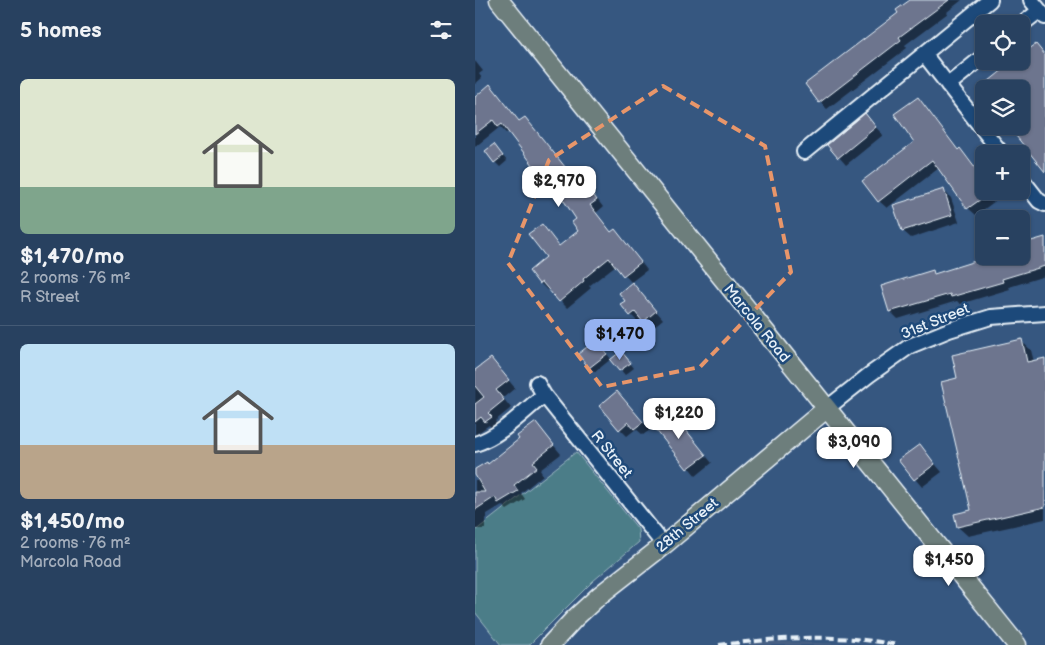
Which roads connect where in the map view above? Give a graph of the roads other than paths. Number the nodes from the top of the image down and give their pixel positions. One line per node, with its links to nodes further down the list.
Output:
1 (499, 0): 11 (main road, Marcola Road)
2 (990, 0): 3 (street)
3 (924, 54): 5 (street); 7 (street)
4 (975, 63): 5 (street)
5 (948, 85): 6 (street)
6 (995, 145)
7 (804, 152)
8 (1030, 190): 9 (street)
9 (1045, 204)
10 (1045, 313): 11 (street, 31st Street)
11 (826, 409): 13 (main road, 28th Street); 15 (main road, Marcola Road)
12 (475, 444): 13 (street, R Street)
13 (665, 545): 14 (main road, 28th Street)
14 (550, 645)
15 (1017, 645)

